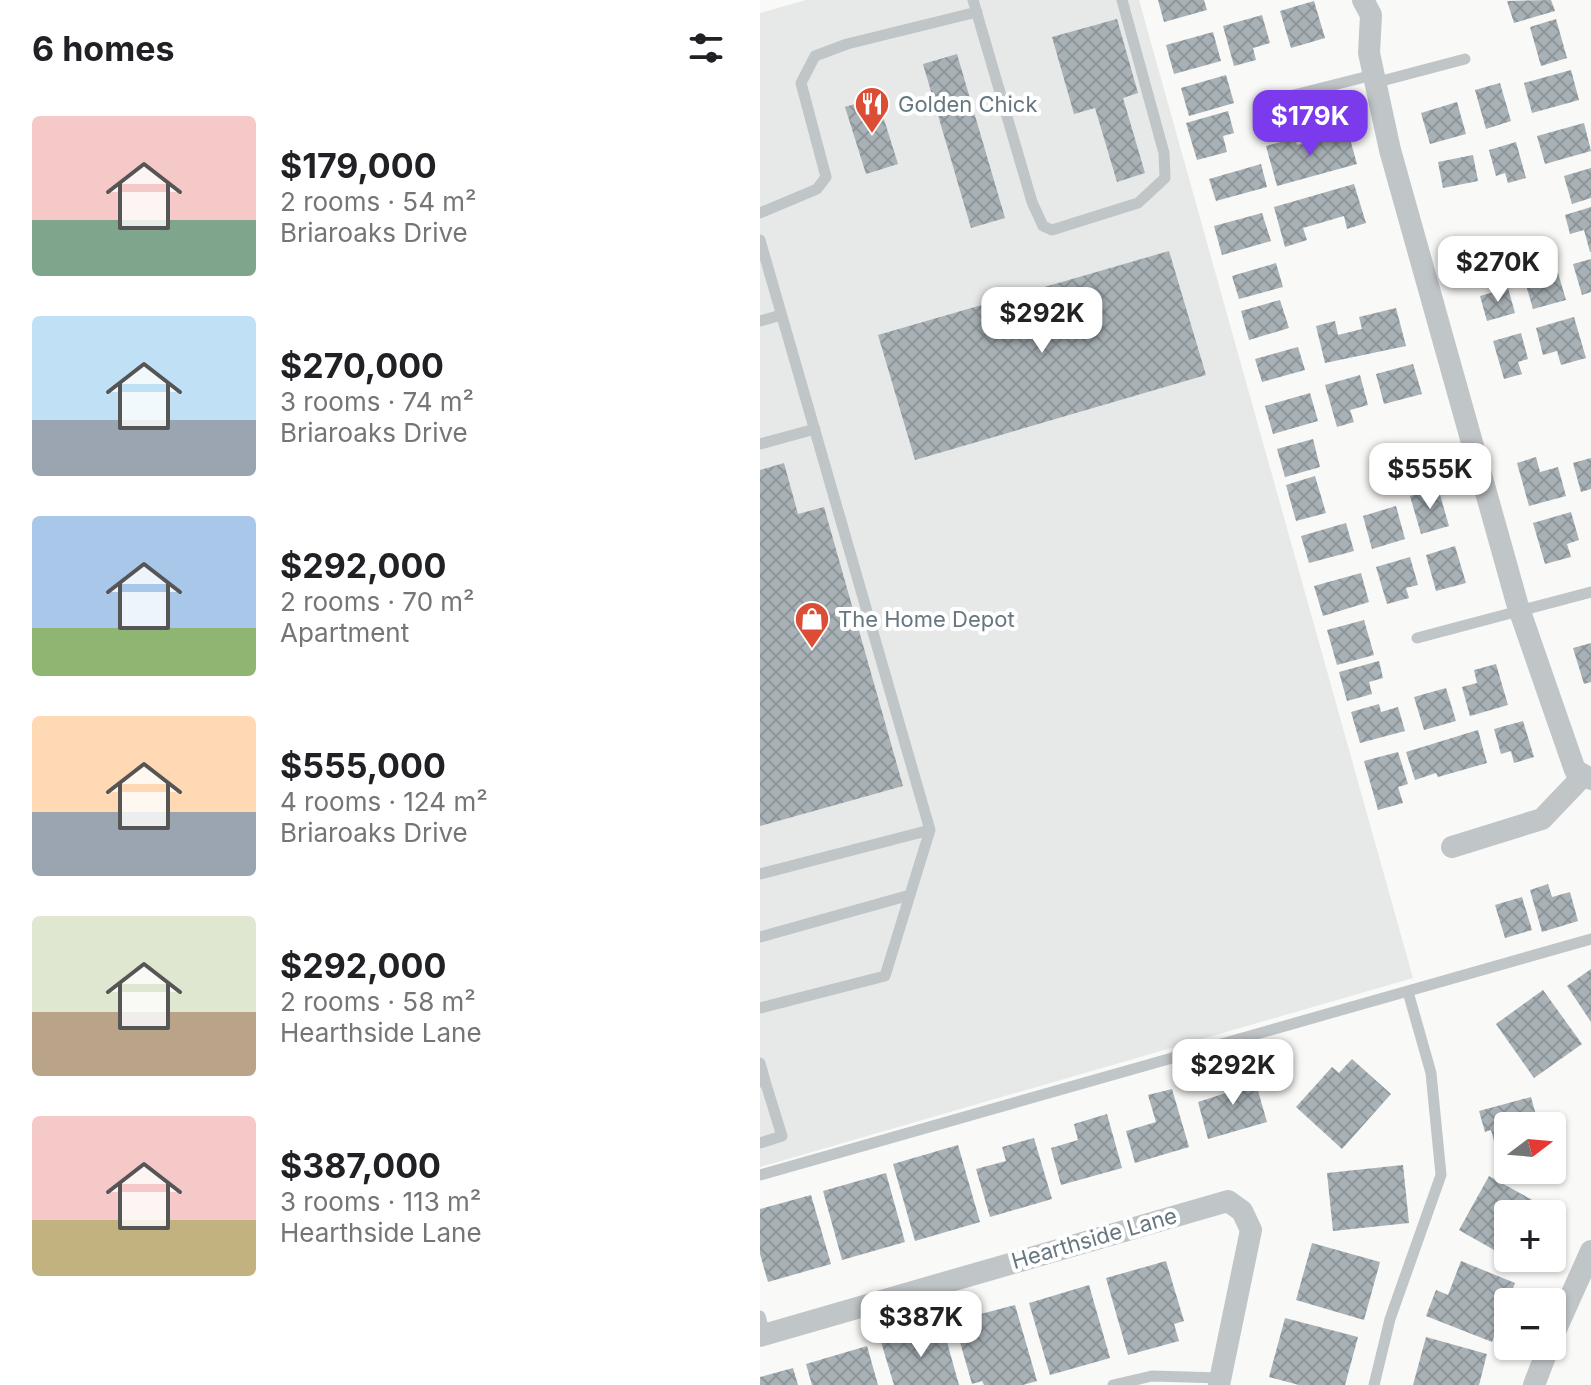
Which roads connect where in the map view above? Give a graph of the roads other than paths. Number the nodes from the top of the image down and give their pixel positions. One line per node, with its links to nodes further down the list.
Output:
1 (1122, 0): 3 (lane)
2 (1372, 5): 5 (street)
3 (975, 6): 7 (lane)
4 (1465, 59): 5 (lane)
5 (1373, 79): 6 (lane); 14 (street)
6 (1286, 97)
7 (760, 213)
8 (761, 246): 9 (lane)
9 (781, 315): 10 (lane); 11 (lane)
10 (760, 321)
11 (815, 429): 12 (lane); 17 (lane)
12 (760, 444)
13 (1591, 592): 14 (lane)
14 (1520, 612): 15 (lane); 16 (street)
15 (1417, 638)
16 (1588, 777): 18 (street)
17 (930, 830): 19 (lane); 20 (lane)
18 (1452, 847)
19 (760, 874)
20 (910, 895): 21 (lane); 24 (lane)
21 (760, 937)
22 (1591, 939): 23 (lane)
23 (1408, 992): 28 (lane); 35 (lane)
24 (760, 1008)
25 (760, 1063): 26 (lane)
26 (762, 1082): 27 (lane)
27 (760, 1143)
28 (760, 1175)
29 (1591, 1251): 30 (street)
30 (1566, 1307)
31 (762, 1329): 33 (street, Hearthside Lane)
32 (1544, 1360): 36 (street)
33 (1220, 1381): 34 (lane)
34 (1113, 1385)
35 (1374, 1385)
36 (1534, 1385)

